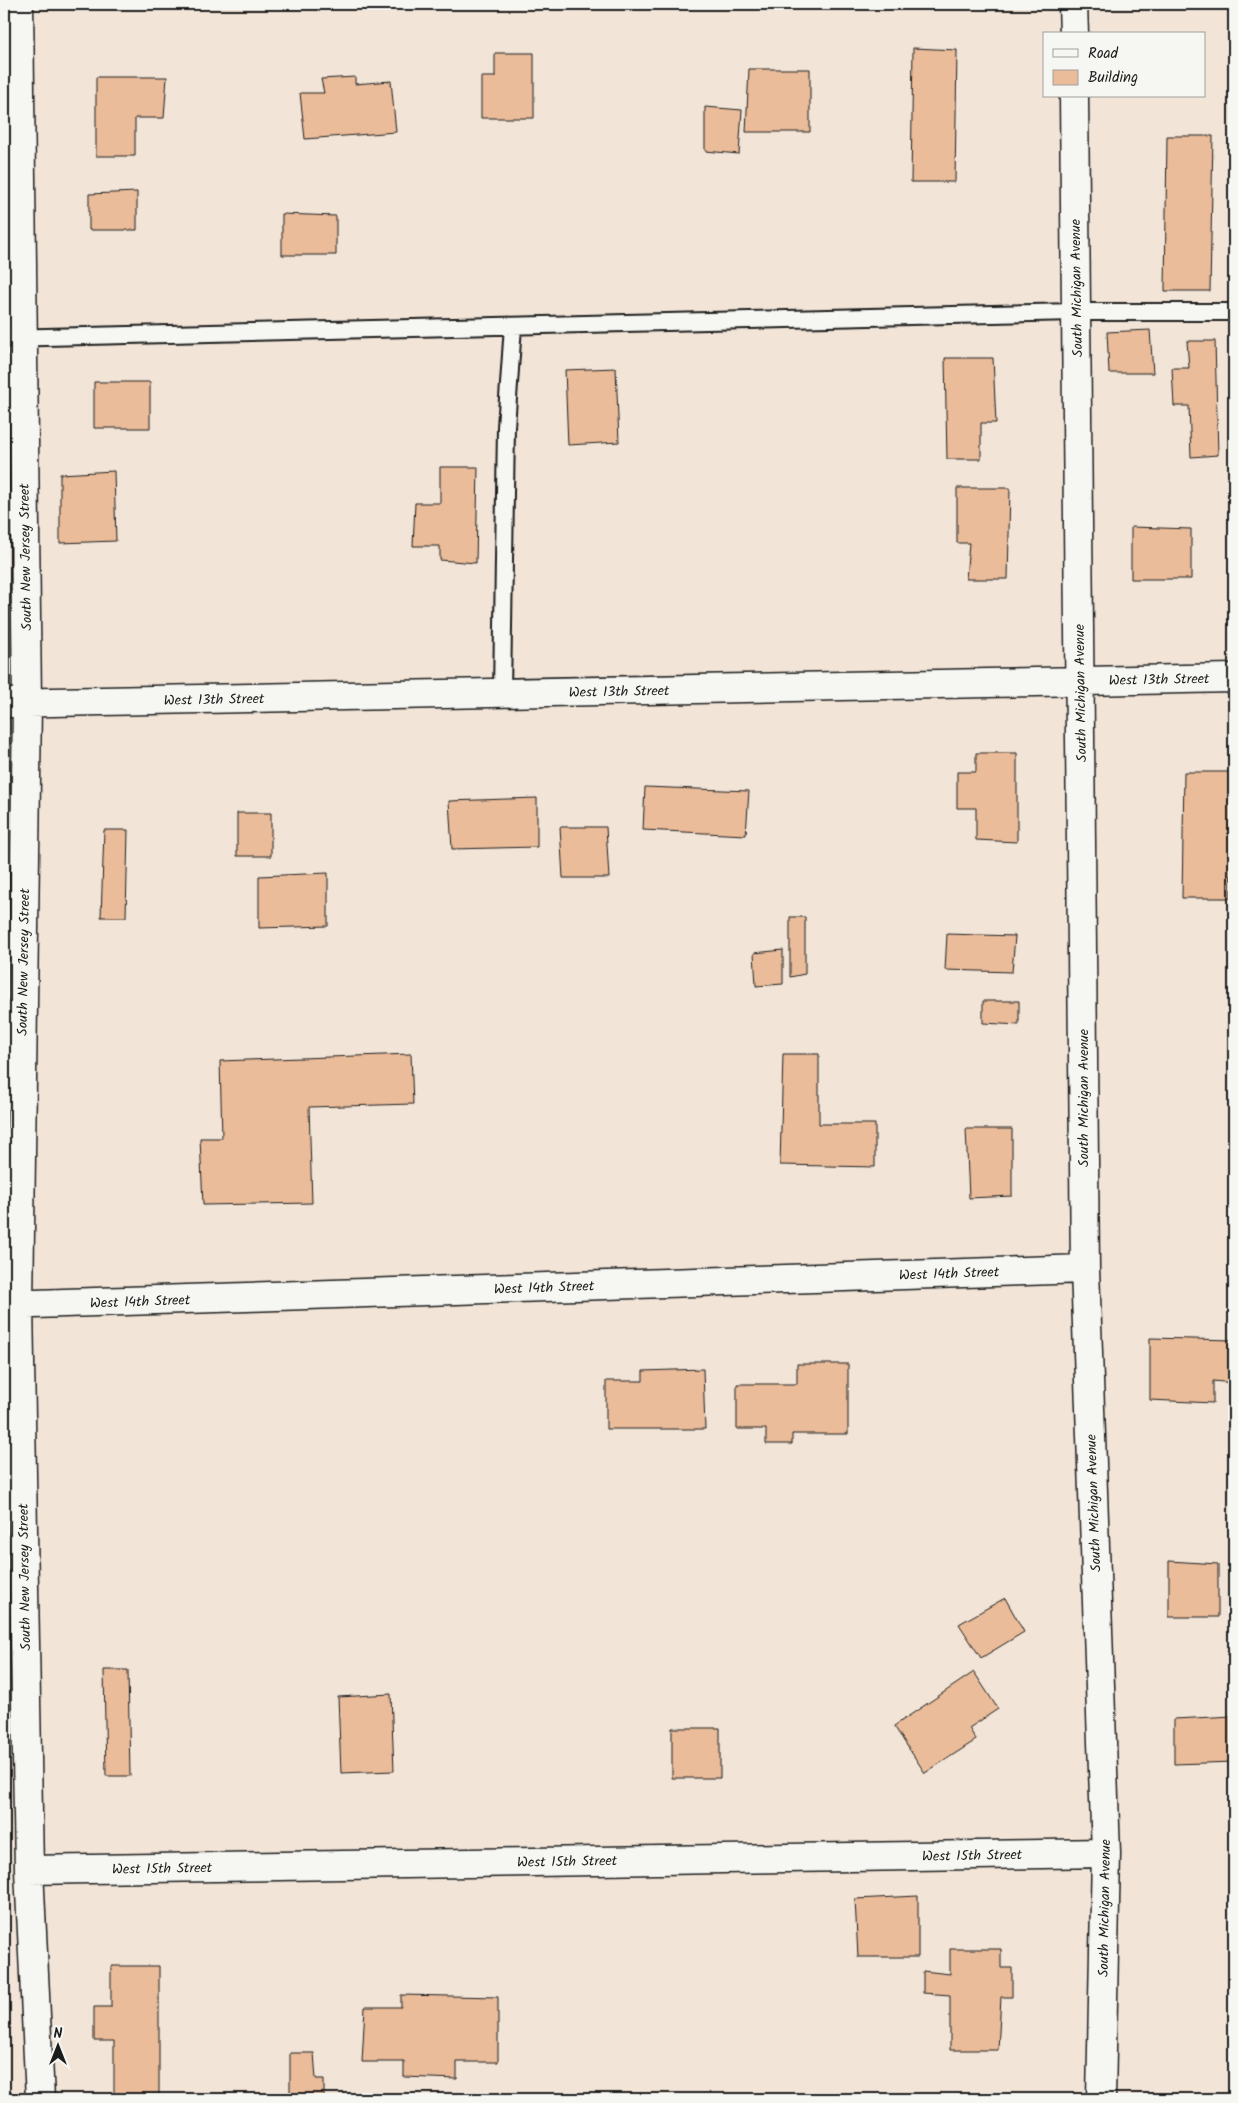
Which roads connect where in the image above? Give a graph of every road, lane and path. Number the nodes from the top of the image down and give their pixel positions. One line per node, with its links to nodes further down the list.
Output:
1 (20, 4): 8 (street, South New Jersey Street)
2 (1073, 4): 3 (street)
3 (1074, 32)
4 (1074, 98): 5 (street, South Michigan Avenue)
5 (1076, 312): 6 (lane); 7 (lane); 10 (street, South Michigan Avenue)
6 (1234, 312)
7 (513, 326): 8 (lane); 11 (lane)
8 (13, 338): 12 (street, South New Jersey Street)
9 (1234, 678): 10 (street, West 13th Street)
10 (1080, 681): 11 (street, West 13th Street); 13 (street, South Michigan Avenue)
11 (502, 693): 12 (street, West 13th Street)
12 (15, 703): 14 (street, South New Jersey Street)
13 (1085, 1268): 14 (street, West 14th Street); 15 (street, South Michigan Avenue)
14 (12, 1305): 16 (street, South New Jersey Street)
15 (1106, 1853): 16 (street, West 15th Street); 18 (street, South Michigan Avenue)
16 (29, 1870): 17 (street, South New Jersey Street)
17 (40, 2099)
18 (1101, 2099)

